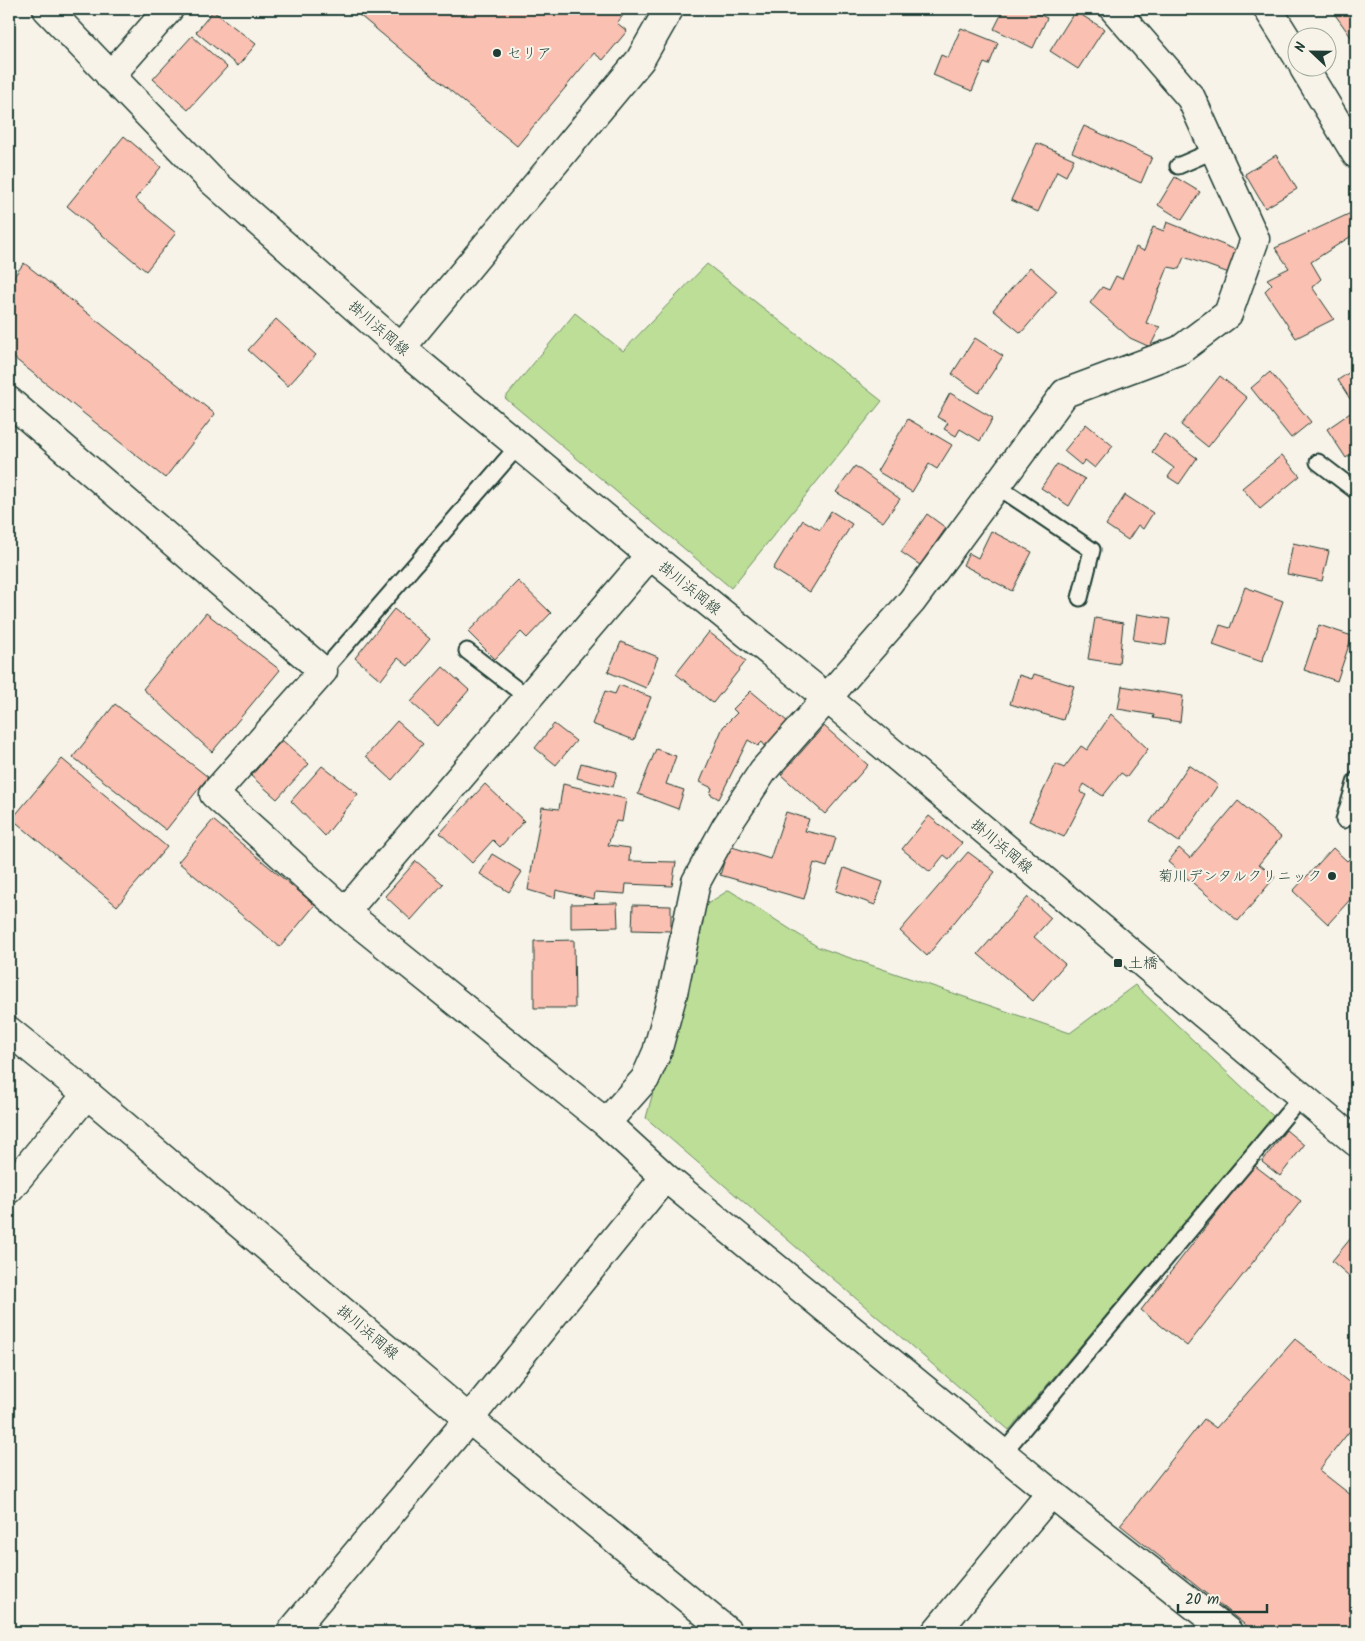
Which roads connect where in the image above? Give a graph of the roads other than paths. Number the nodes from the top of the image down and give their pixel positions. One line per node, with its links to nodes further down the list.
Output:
1 (47, 9): 7 (street, 掛川浜岡線)
2 (169, 9): 7 (street)
3 (669, 9): 12 (street)
4 (1114, 9): 9 (street)
5 (1268, 9): 6 (street)
6 (1288, 41)
7 (110, 76): 12 (street, 掛川浜岡線)
8 (1310, 78): 10 (street)
9 (1215, 150): 11 (lane); 16 (street)
10 (1356, 154)
11 (1178, 166)
12 (401, 348): 14 (street, 掛川浜岡線)
13 (11, 407): 21 (street)
14 (519, 445): 18 (street, 掛川浜岡線); 21 (lane)
15 (1318, 462): 17 (lane)
16 (997, 486): 19 (lane); 23 (street)
17 (1356, 491)
18 (650, 555): 22 (street); 23 (street, 掛川浜岡線)
19 (1080, 598)
20 (467, 651): 22 (lane)
21 (323, 670): 26 (street)
22 (528, 698): 26 (street)
23 (827, 698): 29 (street, 掛川浜岡線); 30 (street)
24 (1356, 780): 25 (lane)
25 (1344, 820)
26 (345, 912): 30 (street)
27 (9, 1031): 28 (street, 掛川浜岡線)
28 (87, 1094): 33 (street); 34 (street, 掛川浜岡線)
29 (1302, 1096): 31 (street, 掛川浜岡線); 35 (lane)
30 (606, 1123): 32 (street)
31 (1356, 1142)
32 (665, 1177): 34 (street); 35 (street)
33 (9, 1189)
34 (469, 1419): 37 (street); 38 (street, 掛川浜岡線)
35 (1003, 1453): 36 (street)
36 (1051, 1493): 39 (street); 40 (street)
37 (291, 1632)
38 (728, 1632)
39 (936, 1632)
40 (1228, 1632)

